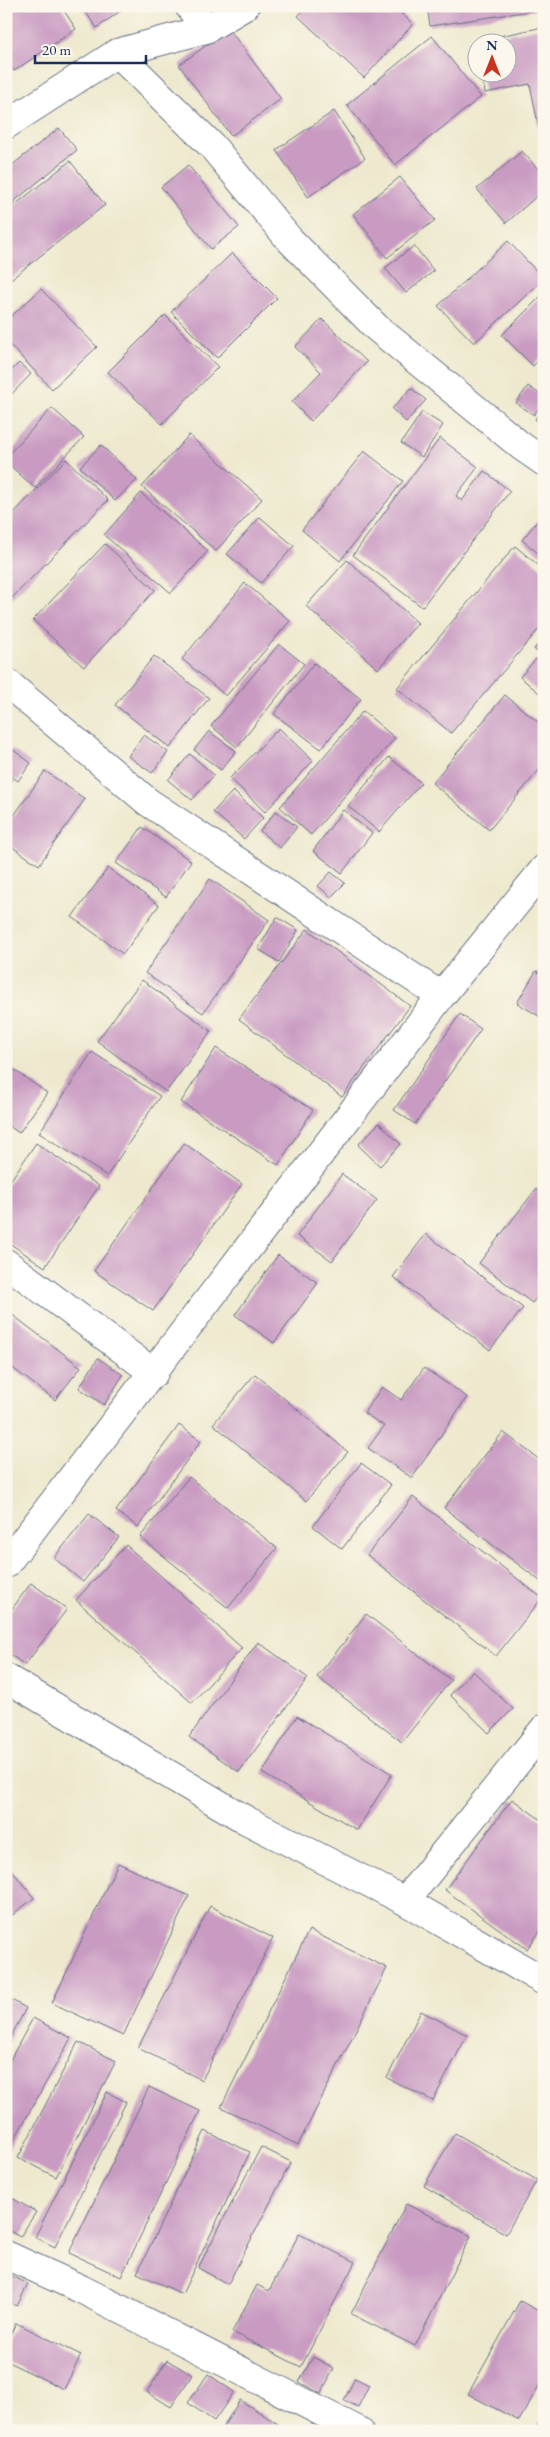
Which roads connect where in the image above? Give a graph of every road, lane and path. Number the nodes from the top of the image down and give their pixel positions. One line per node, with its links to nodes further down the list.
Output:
1 (189, 6): 3 (street)
2 (245, 6): 3 (street)
3 (206, 29): 4 (street)
4 (117, 53): 5 (street); 6 (street)
5 (6, 125)
6 (544, 462)
7 (6, 682): 9 (street)
8 (544, 869): 9 (street)
9 (441, 996): 11 (street)
10 (6, 1263): 11 (street)
11 (154, 1372): 12 (street)
12 (6, 1564)
13 (6, 1678): 15 (street)
14 (544, 1729): 15 (street)
15 (404, 1901): 16 (street)
16 (544, 1981)
17 (6, 2255): 18 (street)
18 (358, 2431)

